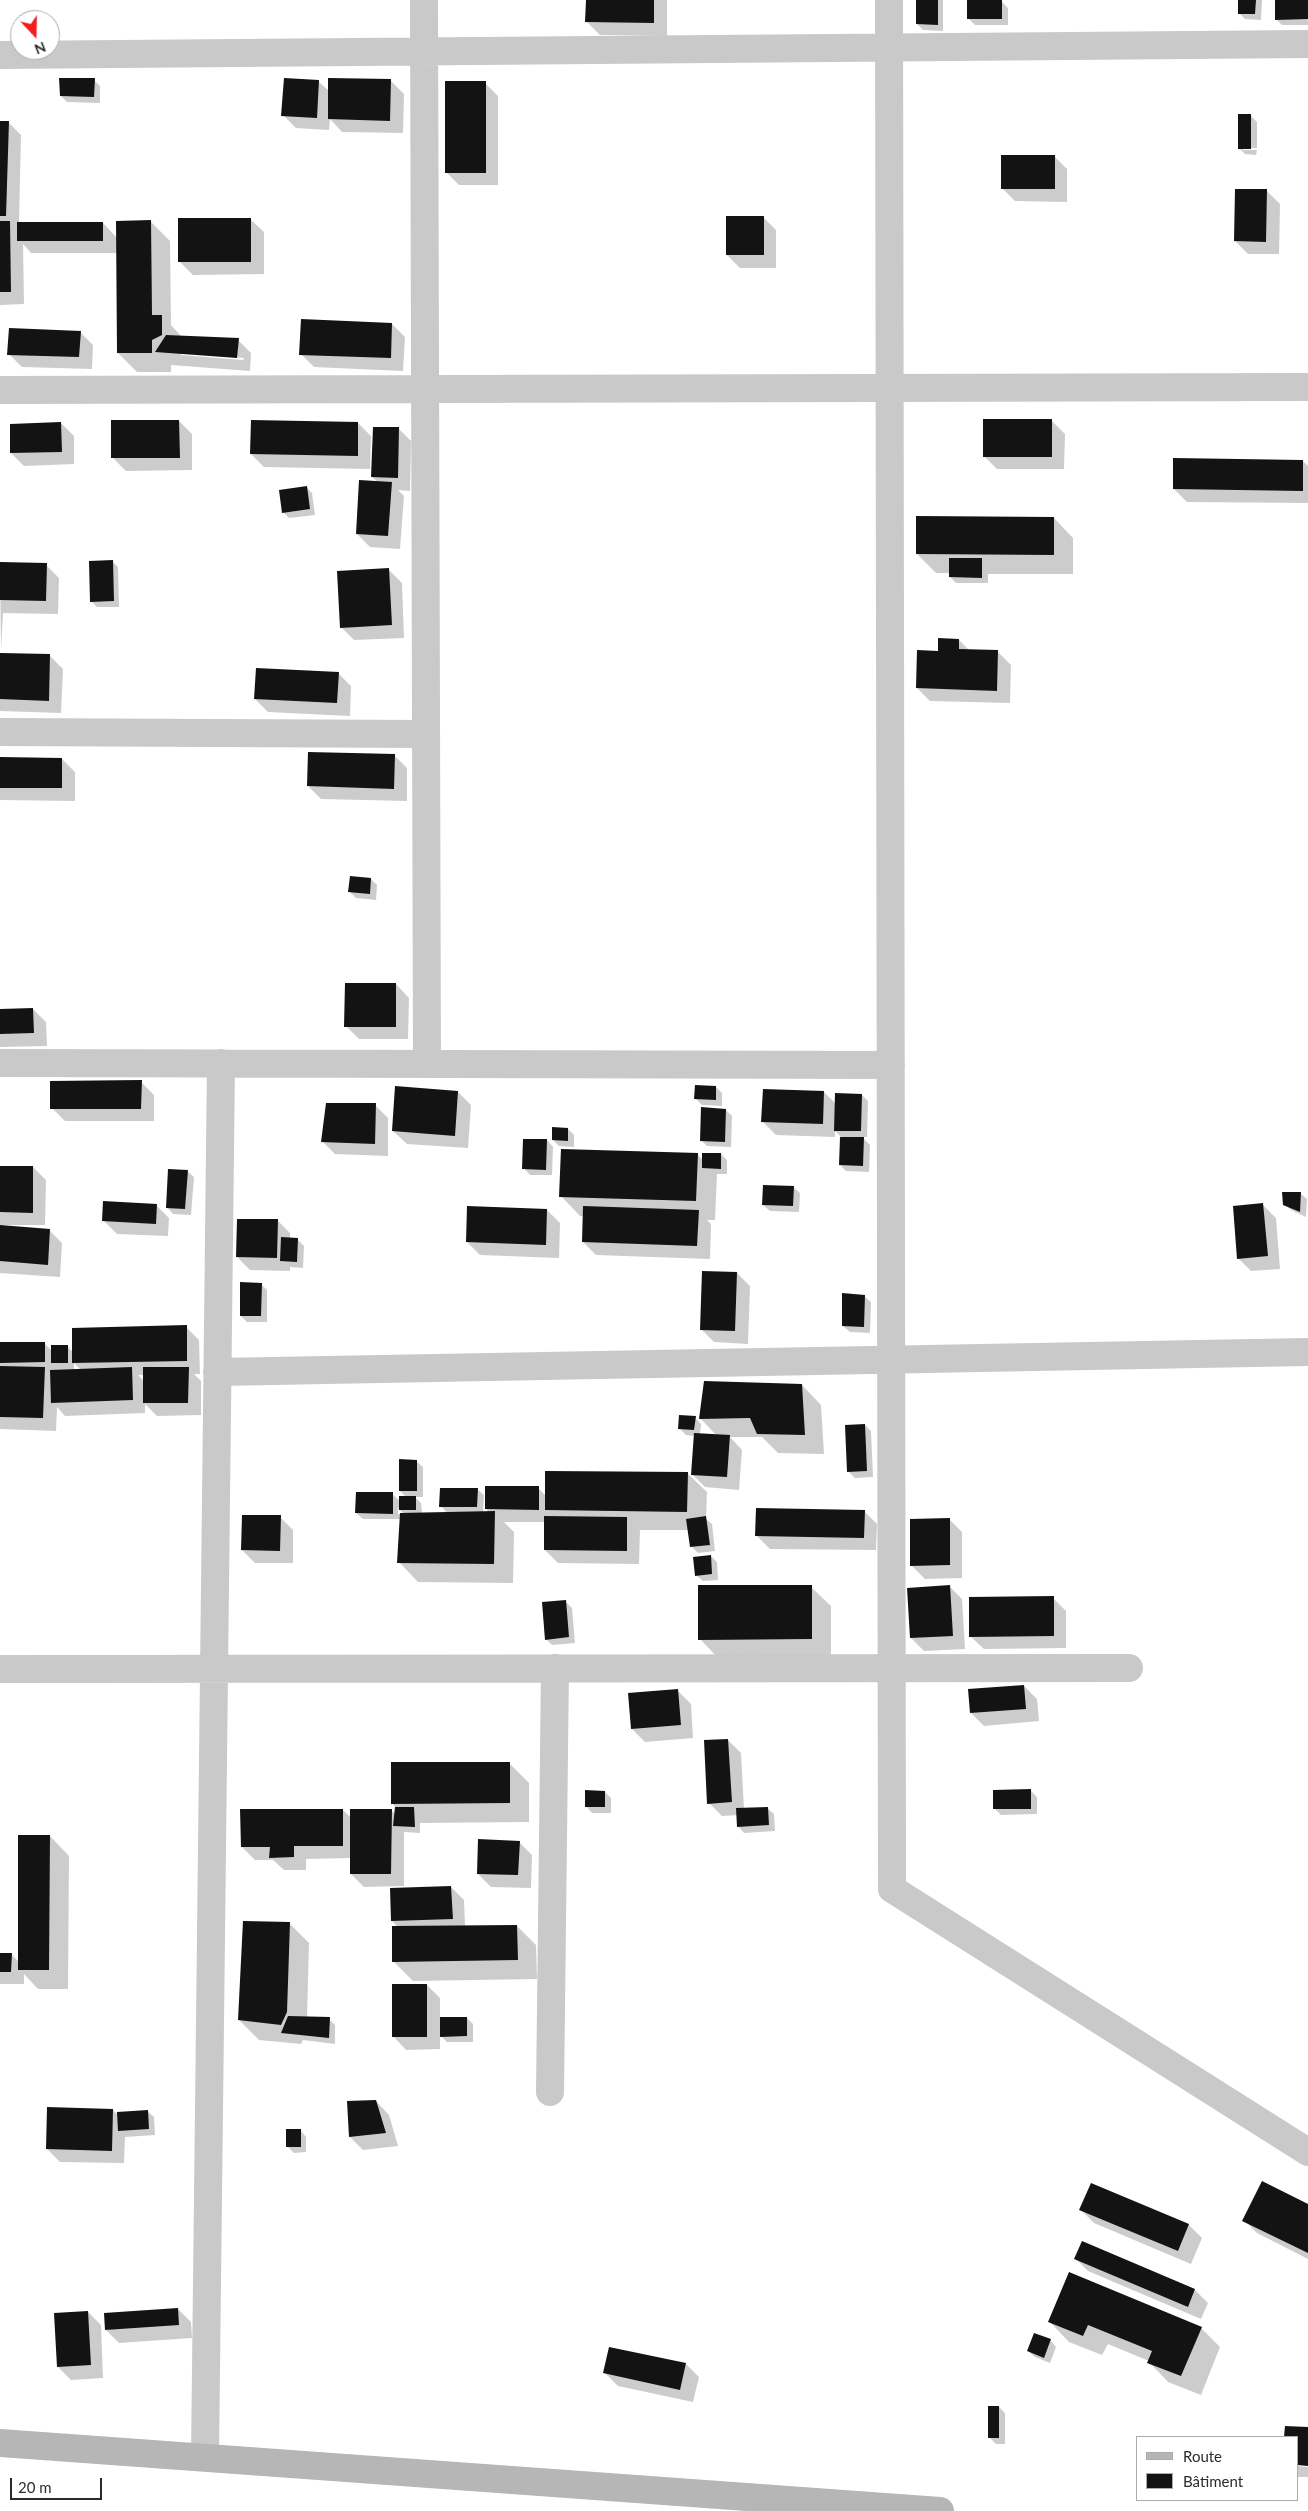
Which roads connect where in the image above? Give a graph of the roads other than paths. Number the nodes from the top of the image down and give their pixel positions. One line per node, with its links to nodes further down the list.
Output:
1 (424, 0): 5 (street)
2 (890, 0): 4 (street)
3 (1308, 44): 4 (street)
4 (890, 47): 5 (street); 8 (street)
5 (424, 51): 6 (street); 9 (street)
6 (0, 54)
7 (1308, 387): 8 (street)
8 (890, 388): 9 (street); 16 (street)
9 (425, 389): 10 (street); 12 (street)
10 (0, 390)
11 (0, 732): 12 (street)
12 (426, 734): 15 (street)
13 (0, 1063): 14 (street)
14 (221, 1063): 15 (street); 19 (street)
15 (427, 1064): 16 (street)
16 (891, 1065): 18 (street)
17 (1308, 1352): 18 (street)
18 (891, 1360): 19 (street); 22 (street)
19 (217, 1372): 20 (street)
20 (213, 1668): 21 (street); 24 (street); 28 (street)
21 (555, 1668): 22 (street); 25 (street)
22 (891, 1668): 23 (street); 26 (street)
23 (1129, 1668)
24 (0, 1669)
25 (550, 2092)
26 (1308, 2152)
27 (0, 2443): 28 (main road)
28 (205, 2457): 29 (main road)
29 (940, 2511)

